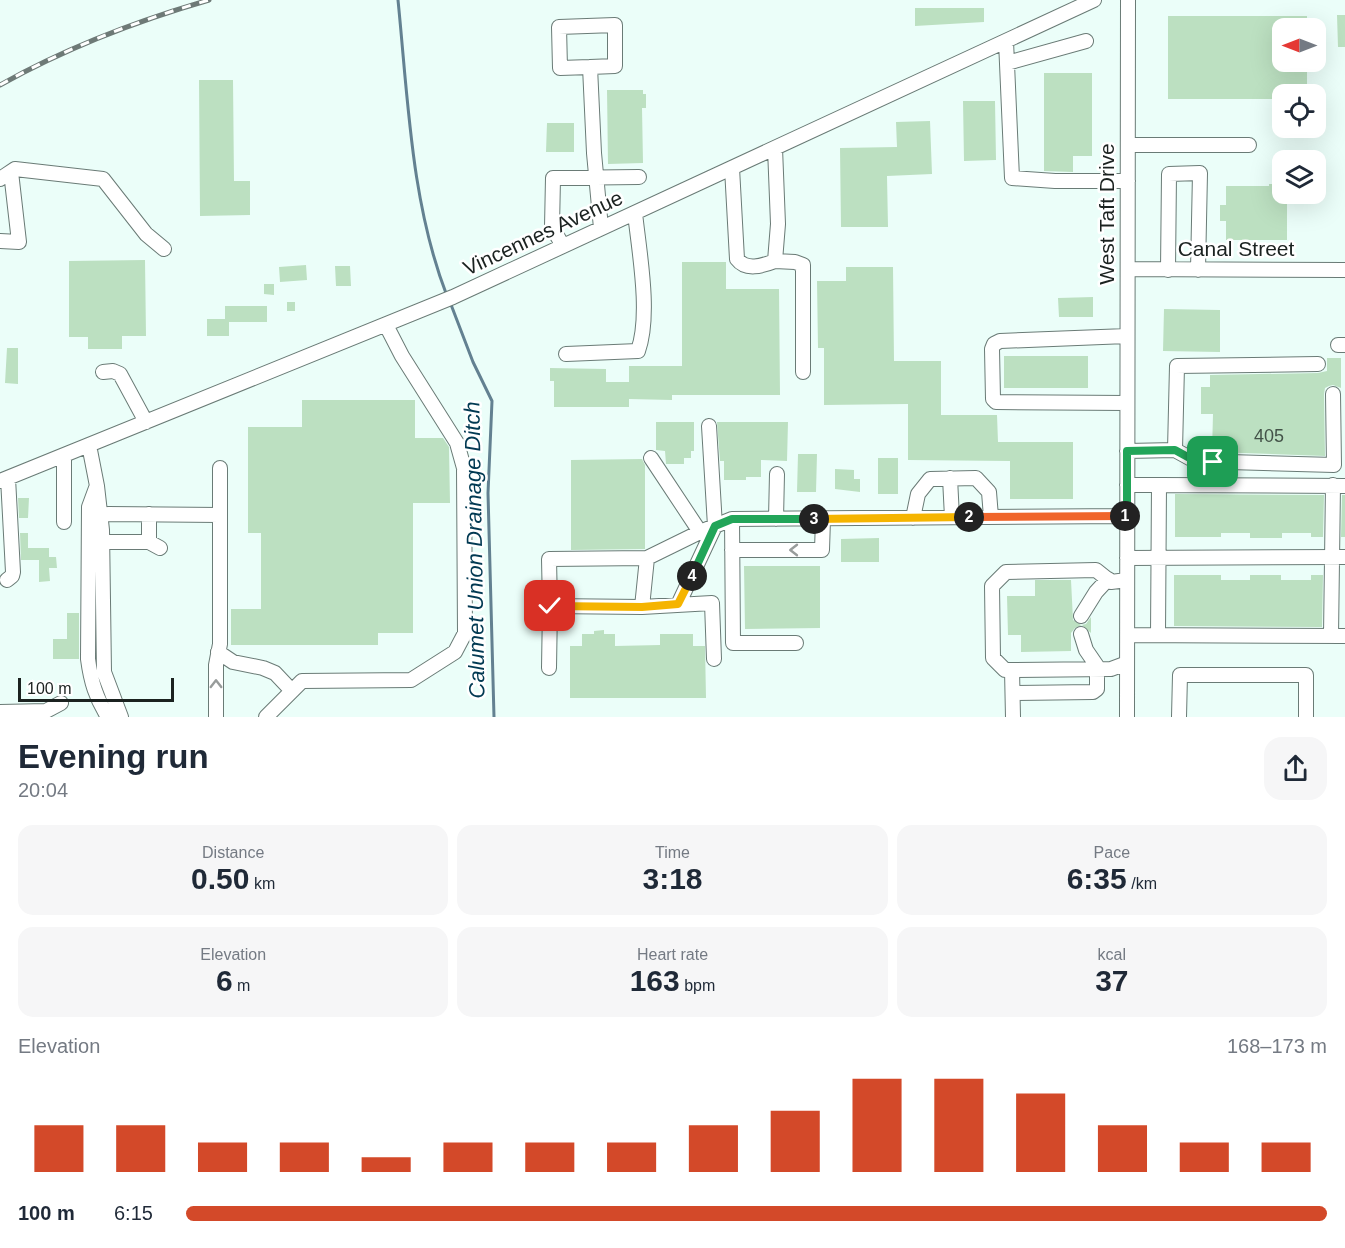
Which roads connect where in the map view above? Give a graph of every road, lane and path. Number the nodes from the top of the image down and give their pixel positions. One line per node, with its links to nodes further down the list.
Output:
1 (1094, 0): 3 (street, Vincennes Avenue)
2 (1128, 0): 7 (street, West Taft Drive)
3 (1006, 41): 5 (street); 9 (street, Vincennes Avenue)
4 (1086, 41): 5 (street)
5 (1007, 63): 14 (street)
6 (590, 68): 6 (street); 13 (street)
7 (1128, 145): 8 (street); 14 (street, West Taft Drive)
8 (1250, 145)
9 (775, 148): 10 (street, Vincennes Avenue); 20 (street)
10 (732, 168): 15 (street, Vincennes Avenue); 20 (street)
11 (5, 176): 17 (street); 19 (street)
12 (639, 177): 13 (street)
13 (596, 178): 16 (street); 18 (street)
14 (1128, 181): 21 (street, West Taft Drive)
15 (635, 213): 16 (street, Vincennes Avenue); 27 (street)
16 (602, 228): 18 (street, Vincennes Avenue)
17 (0, 241)
18 (563, 246): 25 (street, Vincennes Avenue)
19 (164, 249)
20 (775, 261): 30 (street)
21 (1128, 269): 22 (street, Canal Street); 26 (street, West Taft Drive)
22 (1168, 270): 23 (street, Canal Street); 23 (street)
23 (1198, 270): 24 (street, Canal Street)
24 (1345, 270)
25 (386, 325): 33 (street, Vincennes Avenue); 86 (street)
26 (1128, 336): 32 (street, West Taft Drive); 32 (street)
27 (566, 354)
28 (1318, 364): 36 (street)
29 (104, 372): 33 (street)
30 (803, 372)
31 (1333, 394): 40 (street)
32 (1127, 403): 37 (street, West Taft Drive)
33 (146, 422): 35 (street, Vincennes Avenue)
34 (709, 426): 60 (street)
35 (89, 445): 38 (street, Vincennes Avenue); 47 (street)
36 (1175, 450): 37 (street); 40 (street)
37 (1127, 451): 45 (street, West Taft Drive)
38 (64, 456): 44 (street, Vincennes Avenue); 59 (street)
39 (651, 458): 61 (street)
40 (1340, 464)
41 (220, 468): 51 (street)
42 (777, 474): 57 (street)
43 (950, 478): 53 (street); 54 (street); 55 (street)
44 (4, 479): 69 (street)
45 (1127, 485): 46 (street); 52 (street, West Taft Drive)
46 (1159, 485): 48 (street); 67 (street)
47 (97, 486): 49 (street); 62 (street); 90 (street)
48 (1339, 486): 64 (street)
49 (108, 514): 50 (street); 62 (street)
50 (149, 514): 51 (street); 62 (street)
51 (220, 515): 80 (street)
52 (1127, 516): 54 (street); 66 (street, West Taft Drive)
53 (952, 517): 54 (street); 55 (street)
54 (991, 517)
55 (914, 518): 58 (street)
56 (732, 519): 57 (street); 60 (street); 63 (street)
57 (776, 519): 58 (street)
58 (823, 519): 63 (street, one-way to 63)
59 (64, 522)
60 (715, 526): 61 (street); 71 (street)
61 (700, 532): 65 (street)
62 (105, 542): 91 (street)
63 (732, 550): 79 (street)
64 (1339, 557): 67 (street); 78 (street)
65 (647, 558): 72 (street); 73 (street)
66 (1127, 558): 67 (street); 70 (street, West Taft Drive)
67 (1159, 558): 77 (street)
68 (1108, 579): 70 (street); 74 (street); 85 (street)
69 (8, 580)
70 (1127, 580): 76 (street, West Taft Drive)
71 (678, 604): 73 (street); 81 (street)
72 (550, 606): 73 (street); 83 (street)
73 (642, 607)
74 (1081, 616)
75 (1081, 634): 84 (street)
76 (1127, 635): 77 (street); 82 (street, West Taft Drive)
77 (1158, 635): 78 (street)
78 (1338, 636)
79 (796, 643)
80 (218, 652): 86 (street); 92 (street, one-way to 80)
81 (714, 659)
82 (1127, 663): 84 (street); 95 (street, West Taft Drive)
83 (549, 668)
84 (1098, 669): 85 (street); 87 (street)
85 (1012, 670): 87 (street)
86 (292, 691): 93 (street)
87 (1013, 693): 94 (street)
88 (61, 703): 89 (street)
89 (0, 712)
90 (108, 717)
91 (121, 717)
92 (216, 717)
93 (266, 717)
94 (1013, 717)
95 (1127, 717)
96 (1179, 717): 97 (street)
97 (1306, 717)

